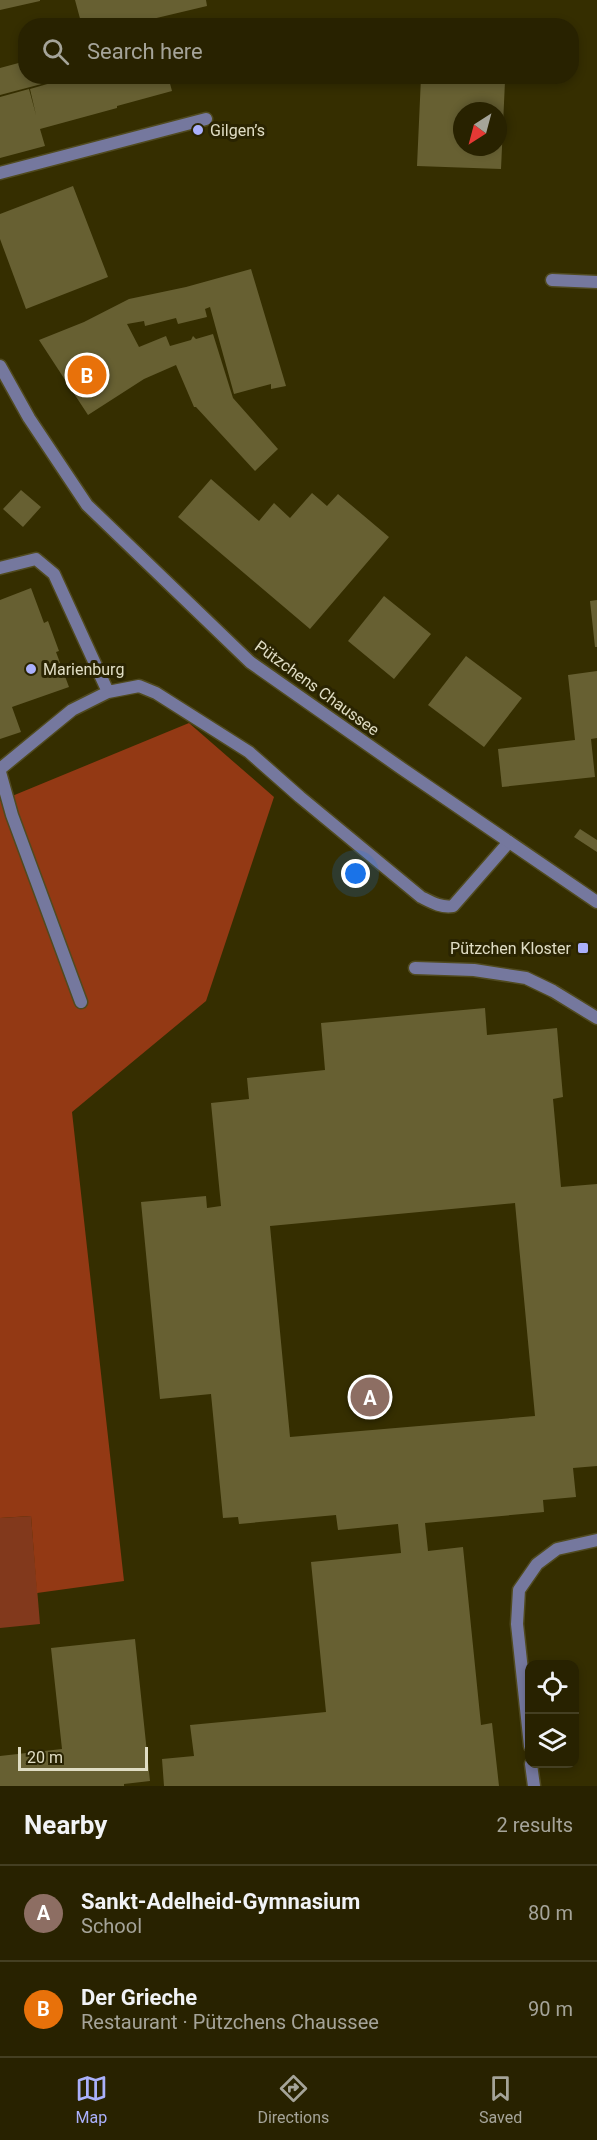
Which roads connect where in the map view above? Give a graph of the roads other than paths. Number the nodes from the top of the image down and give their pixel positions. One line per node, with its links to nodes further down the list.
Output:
1 (206, 119): 2 (street)
2 (0, 173)
3 (552, 280): 4 (street)
4 (597, 282)
5 (0, 366): 9 (street, Pützchens Chaussee)
6 (0, 568): 7 (street)
7 (108, 692): 8 (street); 9 (street)
8 (0, 770): 12 (street)
9 (509, 842): 10 (street, Pützchens Chaussee)
10 (597, 902)
11 (415, 968): 13 (street)
12 (81, 1002)
13 (597, 1018)
14 (597, 1540): 15 (street)
15 (527, 1714)
16 (532, 1768): 17 (street)
17 (534, 1786)

